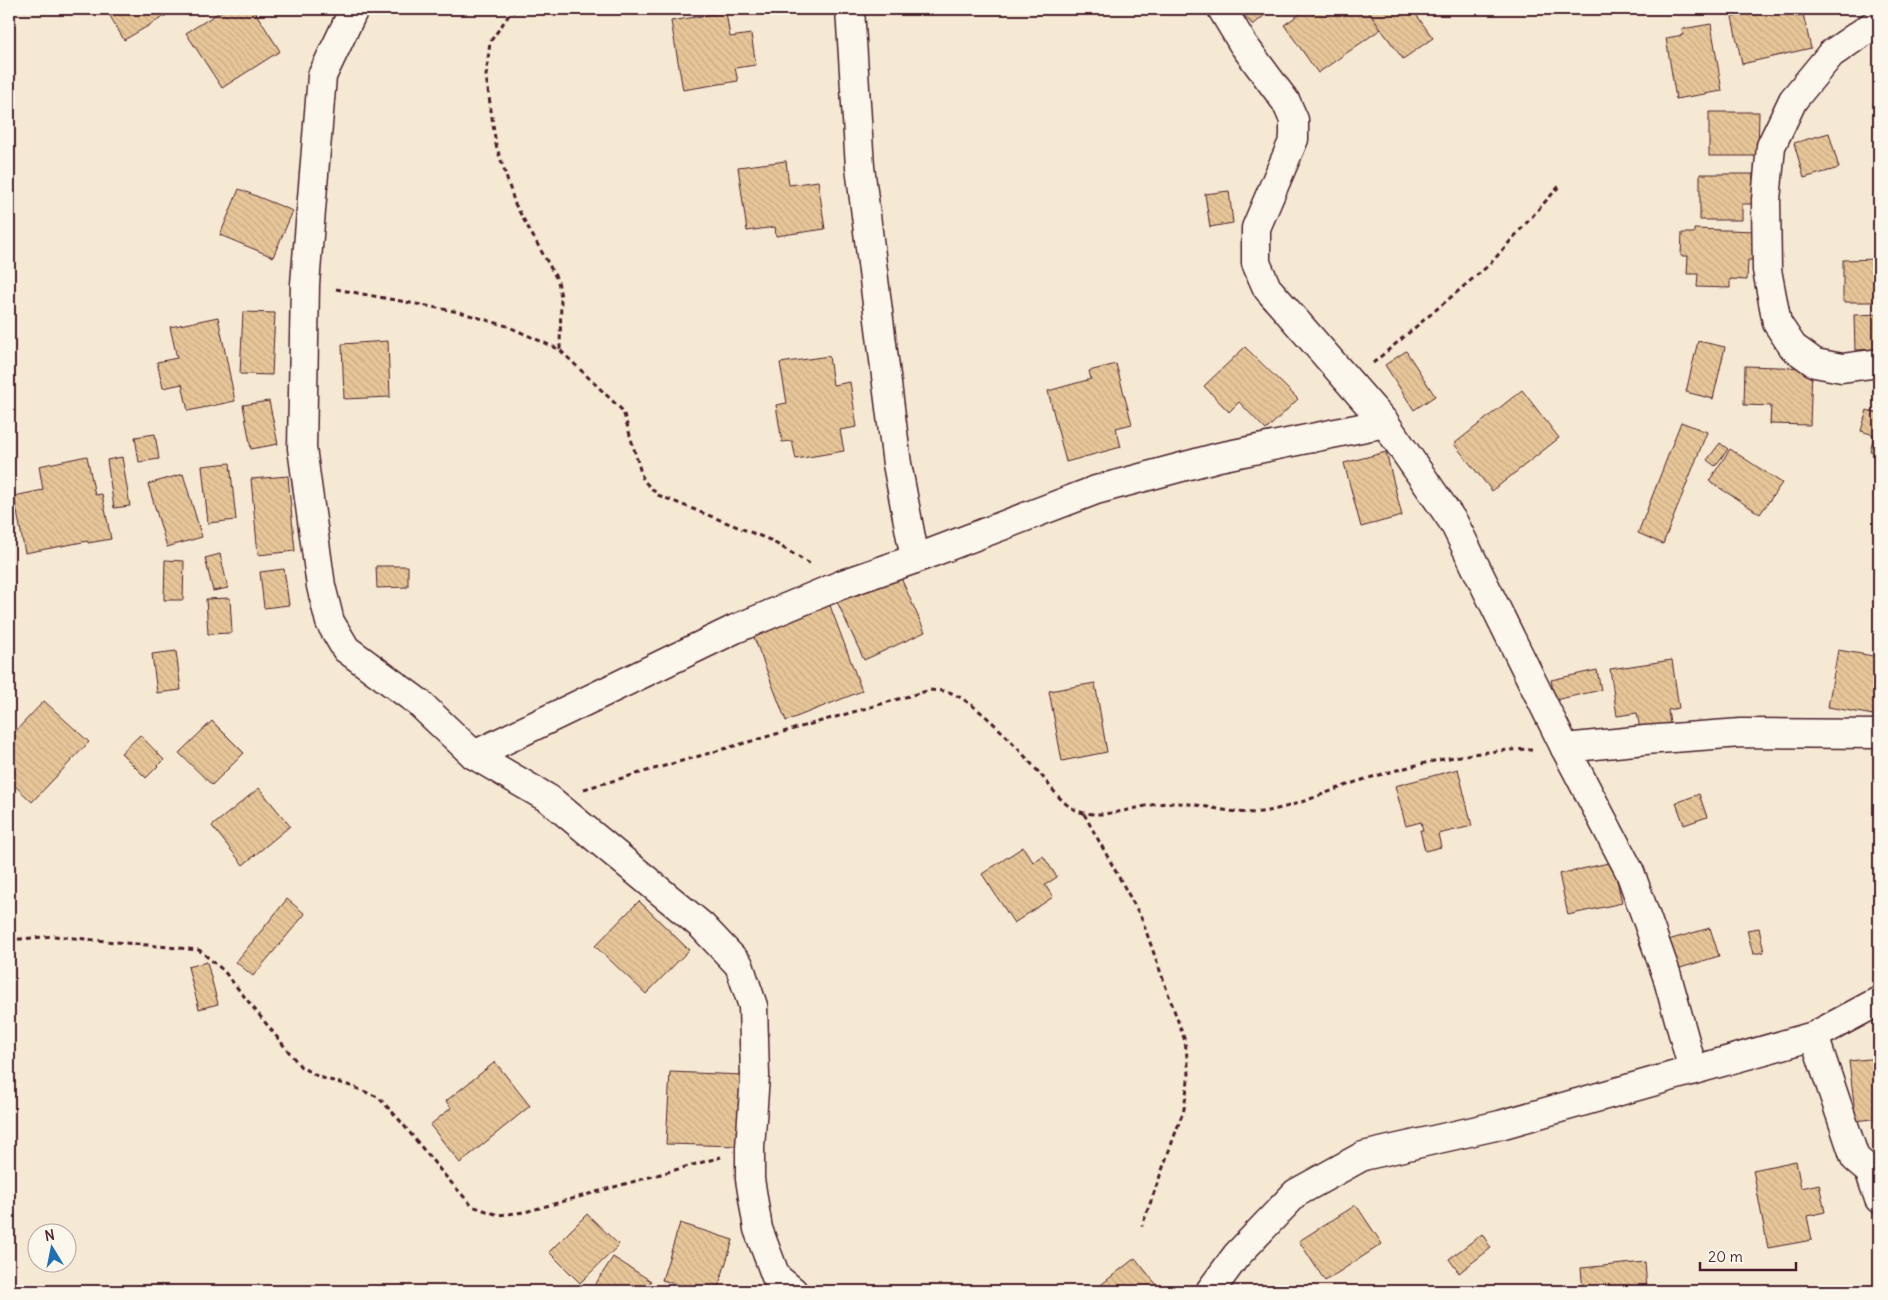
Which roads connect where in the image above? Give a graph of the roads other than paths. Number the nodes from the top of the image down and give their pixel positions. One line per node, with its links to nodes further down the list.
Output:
1 (354, 9): 10 (street)
2 (850, 9): 7 (street)
3 (1222, 9): 6 (street)
4 (1879, 21): 5 (street)
5 (1879, 363)
6 (1386, 423): 7 (street); 9 (street)
7 (915, 559): 10 (street)
8 (1879, 734): 9 (street)
9 (1565, 748): 13 (street)
10 (474, 755): 16 (street)
11 (1879, 1002): 12 (street)
12 (1814, 1036): 13 (street); 14 (street)
13 (1693, 1070): 17 (street)
14 (1874, 1171): 15 (street)
15 (1879, 1199)
16 (793, 1291)
17 (1210, 1291)

